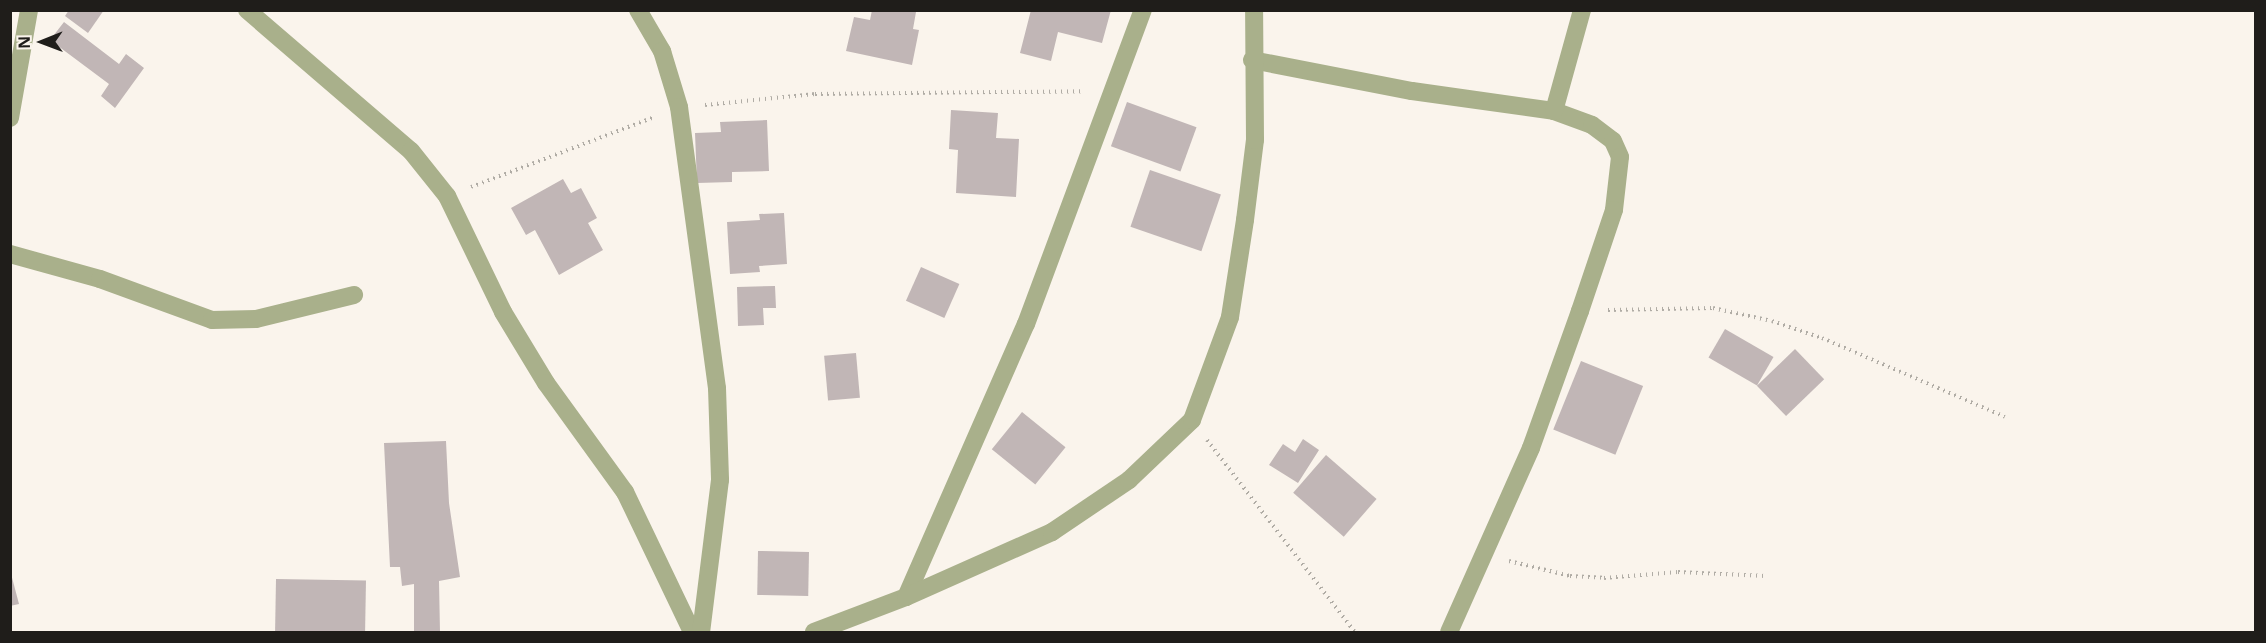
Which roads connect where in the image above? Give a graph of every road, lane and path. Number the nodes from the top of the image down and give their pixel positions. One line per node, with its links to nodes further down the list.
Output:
1 (29, 10): 11 (street)
2 (247, 10): 12 (street)
3 (638, 10): 9 (street)
4 (1143, 10): 8 (street)
5 (1254, 10): 7 (street)
6 (1582, 10): 10 (street)
7 (1252, 60): 10 (street); 17 (street)
8 (1115, 91): 9 (path); 20 (street)
9 (679, 107): 12 (path); 22 (street)
10 (1554, 111): 15 (street)
11 (10, 118)
12 (447, 196): 21 (street)
13 (10, 254): 14 (street)
14 (354, 295)
15 (1580, 311): 16 (path); 18 (street)
16 (2006, 417)
17 (1192, 420): 20 (street); 24 (path)
18 (1481, 557): 19 (path); 25 (street)
19 (1765, 576)
20 (906, 597): 23 (street)
21 (692, 633)
22 (701, 633)
23 (814, 633)
24 (1355, 633)
25 (1449, 633)

